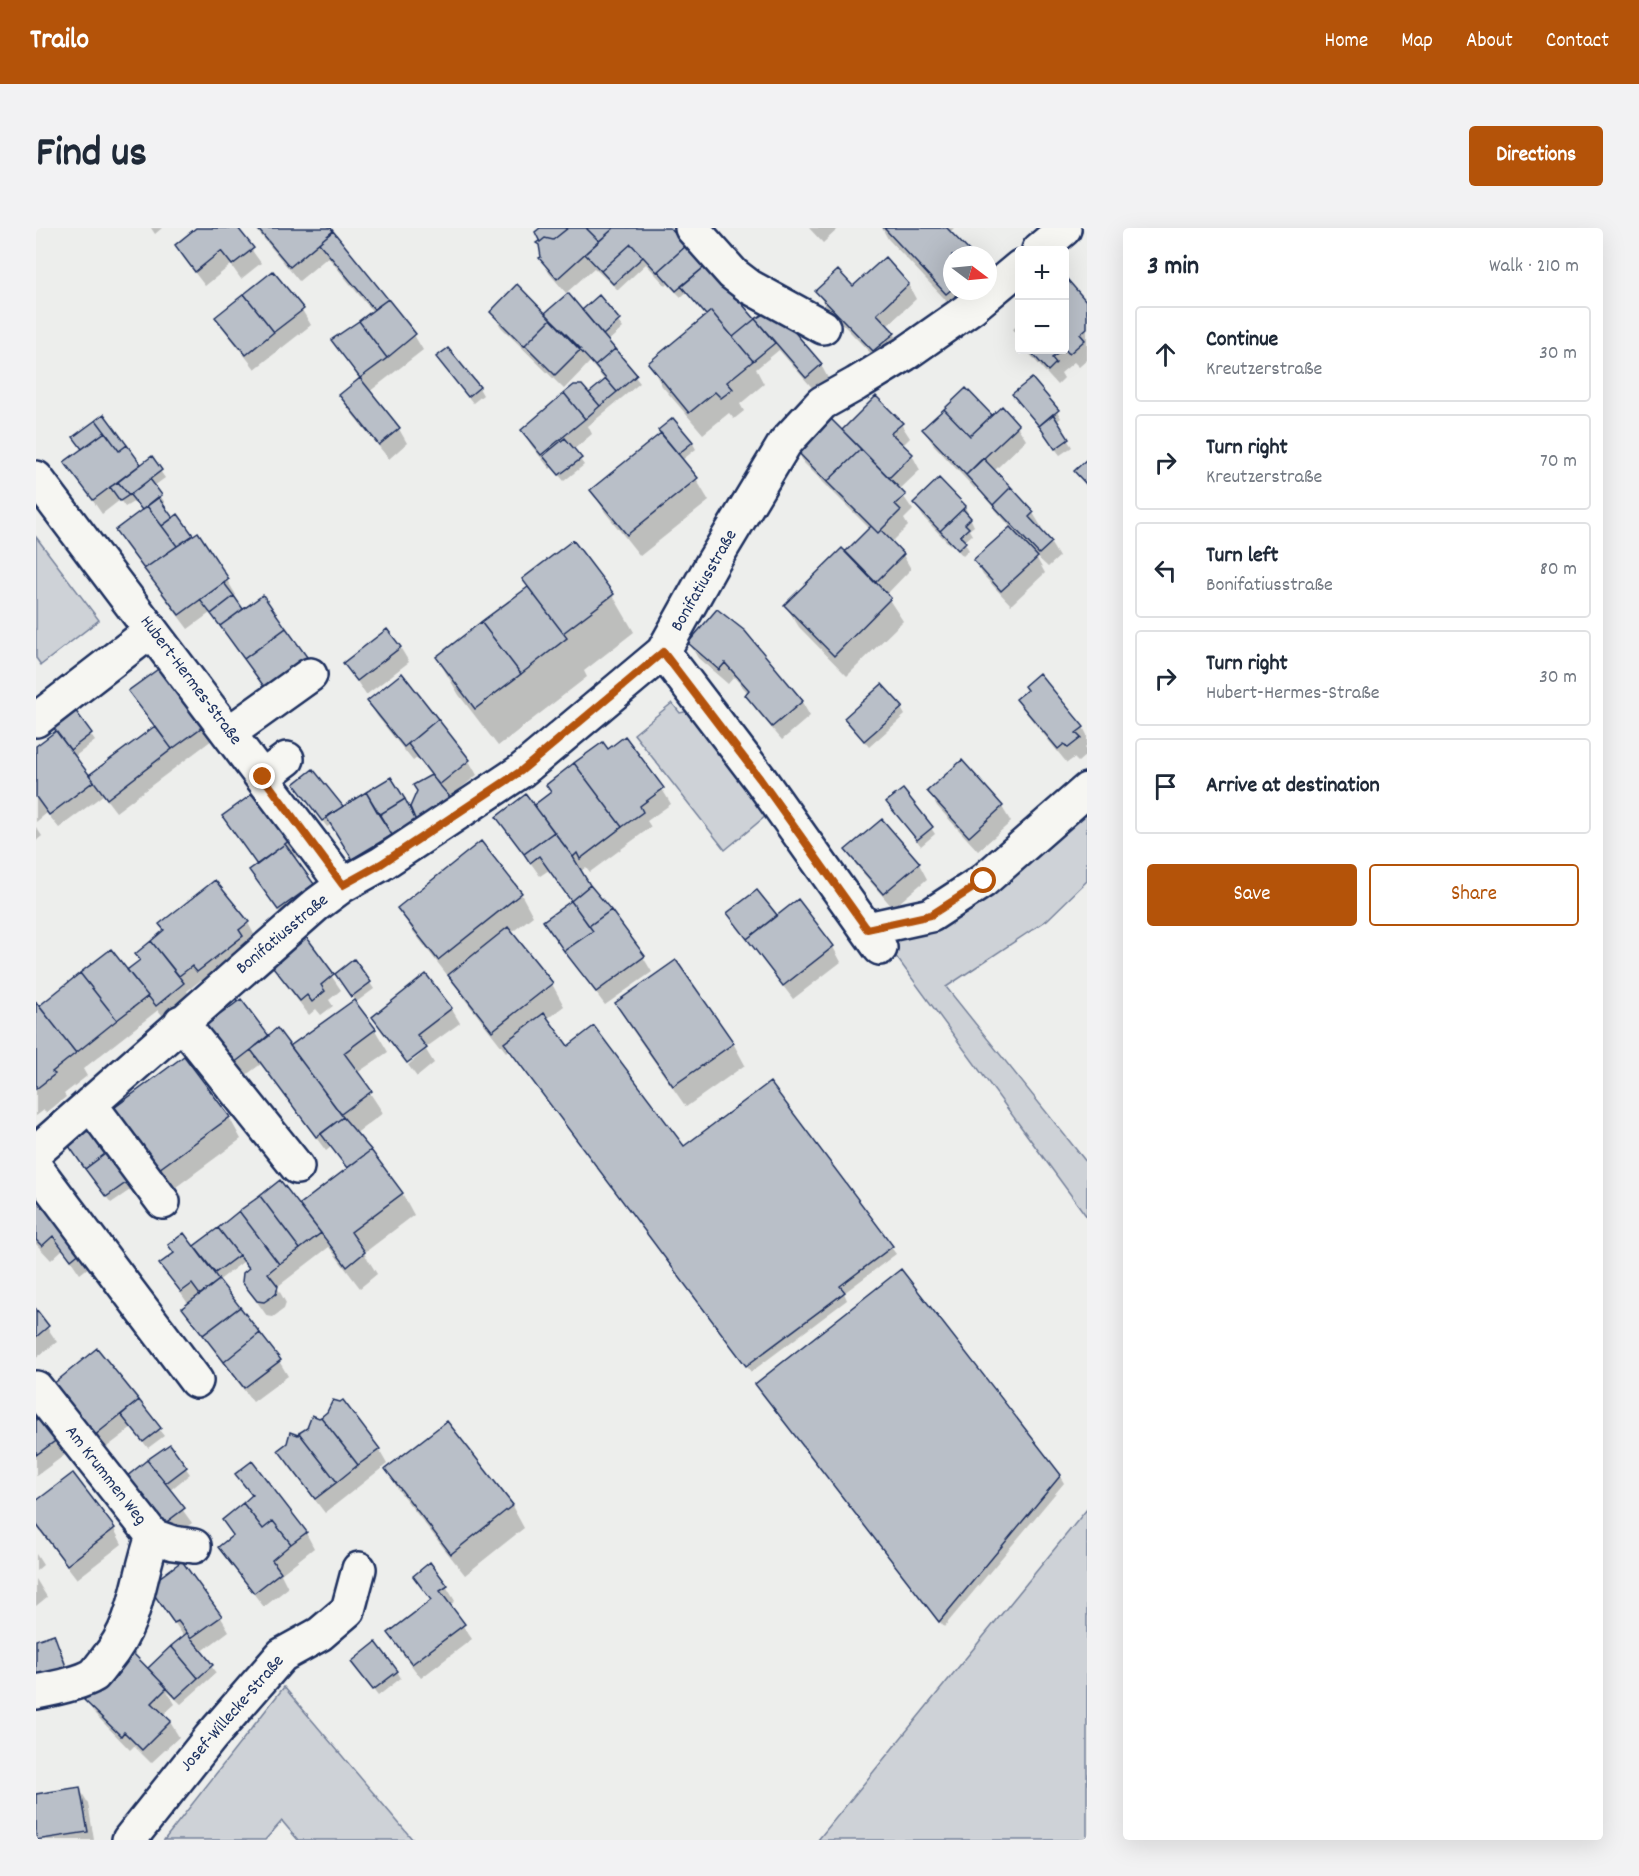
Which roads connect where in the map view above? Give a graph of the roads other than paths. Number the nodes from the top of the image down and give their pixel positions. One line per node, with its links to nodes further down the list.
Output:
1 (692, 228): 5 (street)
2 (1064, 229): 3 (street)
3 (1044, 246)
4 (1015, 271): 8 (street, Bonifatiusstraße)
5 (823, 327)
6 (36, 478): 7 (street, Hubert-Hermes-Straße)
7 (152, 631): 10 (street); 11 (street, Hubert-Hermes-Straße)
8 (663, 652): 12 (street); 13 (street, Bonifatiusstraße)
9 (310, 675): 11 (street)
10 (36, 720)
11 (229, 733): 13 (street, Hubert-Hermes-Straße)
12 (1087, 790)
13 (343, 885): 14 (street, Bonifatiusstraße)
14 (181, 1022): 15 (street, Bonifatiusstraße); 17 (street)
15 (90, 1104): 16 (street, Bonifatiusstraße); 19 (street)
16 (36, 1152)
17 (297, 1167)
18 (36, 1168): 20 (street)
19 (163, 1202)
20 (196, 1381)
21 (36, 1388): 22 (street, Am Krummen Weg)
22 (153, 1536): 23 (street, Am Krummen Weg); 25 (street, Am Krummen Weg)
23 (194, 1546)
24 (359, 1569): 26 (street, Josef-Willecke-Straße)
25 (36, 1692)
26 (129, 1840)

